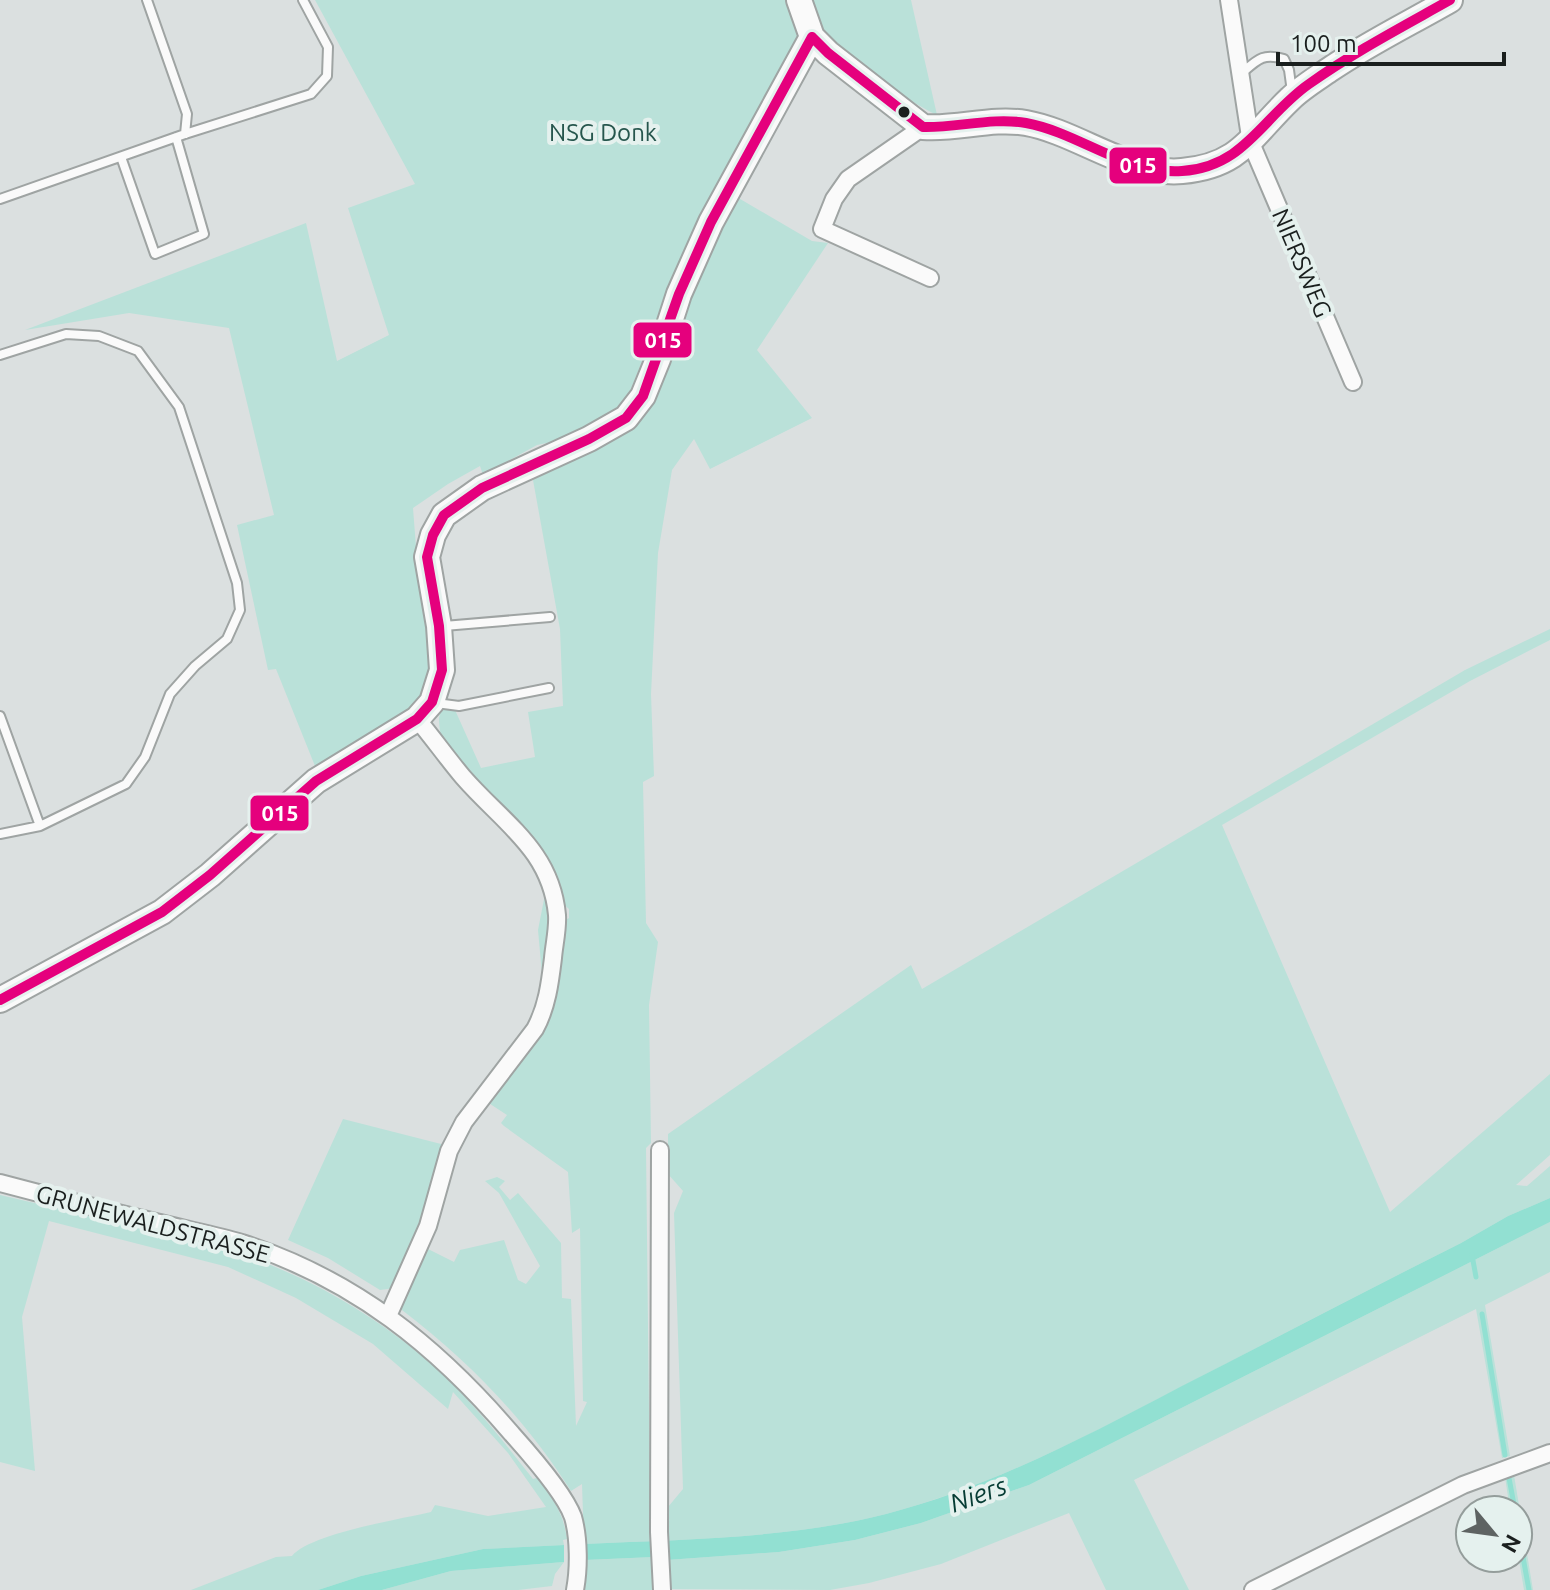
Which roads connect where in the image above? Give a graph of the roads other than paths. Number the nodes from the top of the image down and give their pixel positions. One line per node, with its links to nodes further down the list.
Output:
1 (147, 0): 10 (lane)
2 (303, 0): 10 (lane)
3 (799, 0): 6 (street)
4 (1229, 0): 7 (street, NIERSWEG)
5 (1450, 0): 8 (street)
6 (812, 37): 9 (street); 18 (street)
7 (1239, 75): 8 (lane); 11 (street, NIERSWEG)
8 (1292, 96): 11 (street)
9 (923, 127): 11 (street); 14 (street)
10 (181, 136): 12 (lane); 12 (lane)
11 (1251, 143): 16 (street, NIERSWEG)
12 (121, 157): 13 (lane)
13 (0, 199)
14 (930, 278)
15 (0, 355): 22 (lane)
16 (1353, 382)
17 (550, 617): 18 (lane)
18 (439, 626): 20 (street)
19 (549, 688): 20 (lane)
20 (424, 710): 24 (street); 27 (street)
21 (0, 716): 22 (lane)
22 (40, 826): 23 (lane)
23 (0, 834)
24 (0, 1000)
25 (660, 1150): 30 (street)
26 (0, 1183): 27 (street, GRUNEWALDSTRASSE)
27 (388, 1316): 29 (street, GRUNEWALDSTRASSE)
28 (1550, 1453): 31 (street)
29 (575, 1590)
30 (662, 1590)
31 (1253, 1590)

